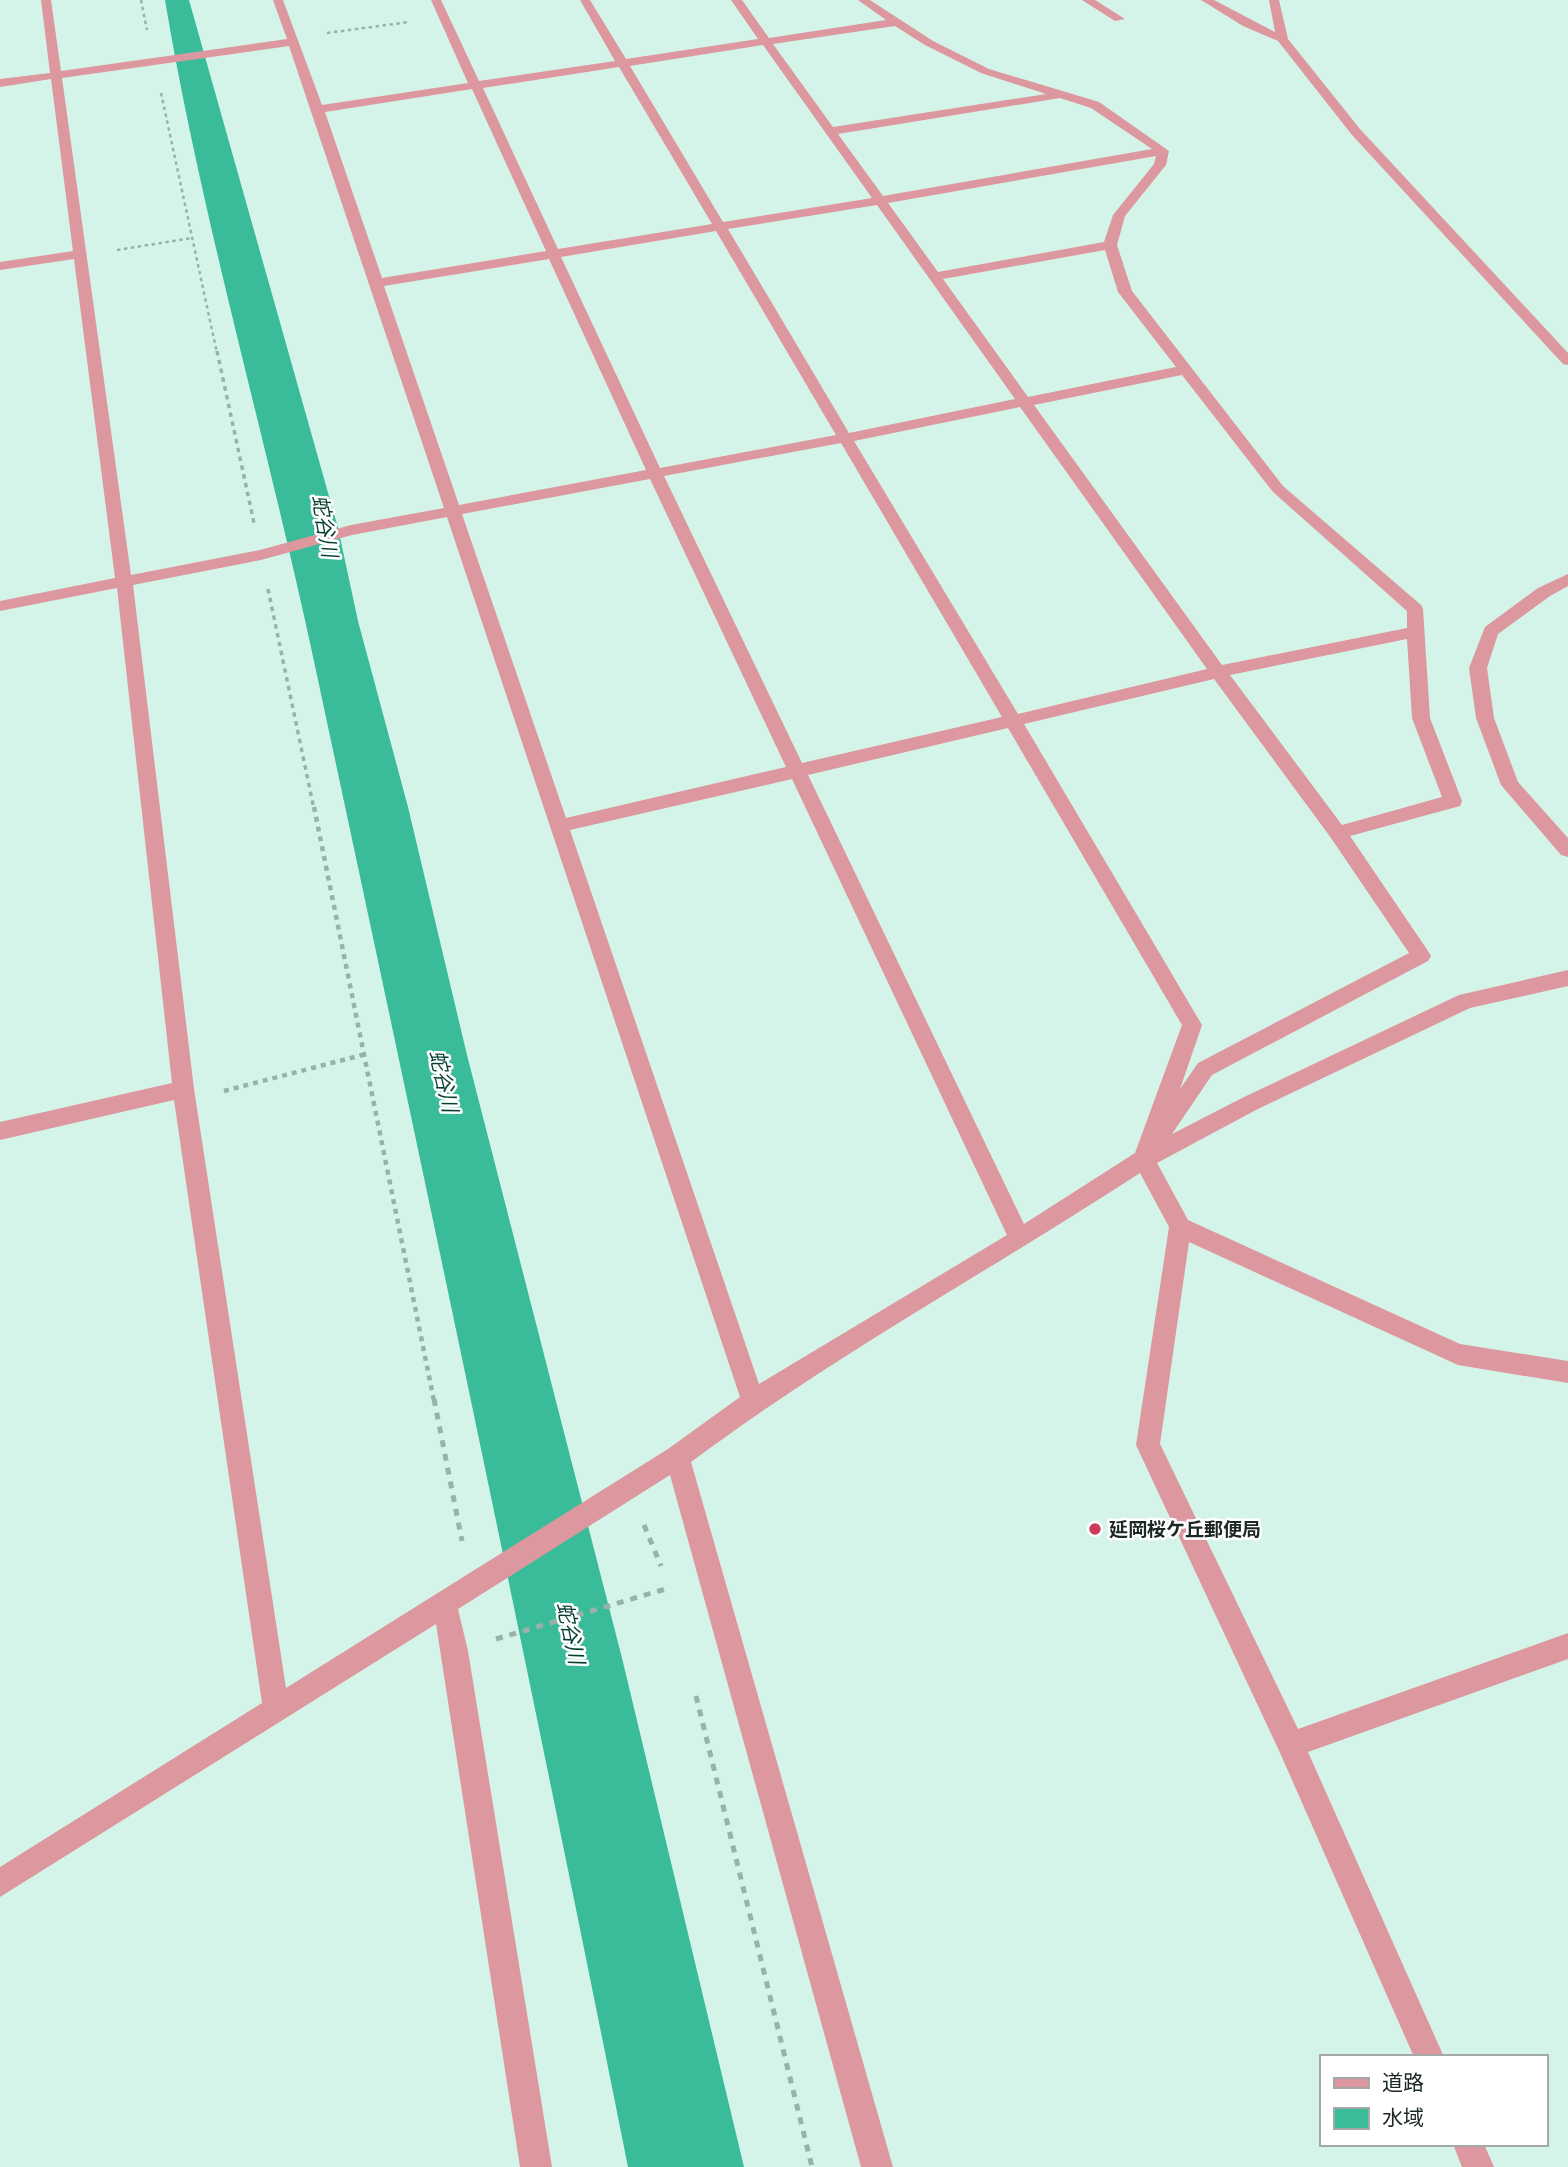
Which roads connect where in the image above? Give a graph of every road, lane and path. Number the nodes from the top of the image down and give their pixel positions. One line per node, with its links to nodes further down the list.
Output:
1 (46, 0): 19 (street)
2 (141, 0): 17 (path)
3 (278, 0): 15 (street)
4 (436, 0): 11 (street)
5 (585, 0): 18 (street)
6 (736, 0): 16 (street)
7 (863, 0): 13 (street)
8 (1087, 0): 12 (street)
9 (1206, 0): 14 (street)
10 (1274, 0): 14 (street)
11 (443, 17): 15 (path); 21 (street)
12 (1119, 19)
13 (896, 22): 16 (street); 22 (street)
14 (1282, 38): 36 (street)
15 (292, 40): 17 (street); 23 (street)
16 (768, 43): 18 (street); 24 (street)
17 (157, 62): 19 (street); 28 (path)
18 (623, 63): 21 (street); 27 (street)
19 (56, 75): 20 (street); 31 (street)
20 (0, 83)
21 (474, 86): 23 (street); 30 (street)
22 (1059, 95): 24 (street); 25 (street)
23 (318, 109): 34 (street)
24 (832, 131): 26 (street)
25 (1163, 151): 26 (street); 29 (street)
26 (878, 201): 27 (street); 33 (street)
27 (719, 227): 30 (street); 40 (street)
28 (192, 238): 31 (path); 43 (path)
29 (1110, 245): 33 (street); 38 (street)
30 (554, 253): 34 (street); 41 (street)
31 (79, 255): 32 (street); 45 (street)
32 (0, 266)
33 (936, 276): 39 (street)
34 (375, 283): 42 (street)
35 (1568, 340): 36 (street)
36 (1551, 341): 37 (street)
37 (1568, 360)
38 (1184, 370): 39 (street); 47 (street)
39 (1025, 401): 40 (street); 48 (street)
40 (845, 438): 41 (street); 49 (street)
41 (655, 473): 42 (street); 50 (street)
42 (452, 512): 43 (street); 51 (street)
43 (261, 555): 45 (street); 55 (path)
44 (1568, 579): 53 (street)
45 (124, 581): 46 (street); 56 (street)
46 (0, 606)
47 (1415, 632): 48 (street); 52 (street)
48 (1218, 672): 49 (street); 52 (street)
49 (1013, 721): 50 (street); 58 (street)
50 (799, 770): 51 (street); 60 (street)
51 (559, 826): 62 (street)
52 (1338, 833): 58 (street)
53 (1568, 850)
54 (1568, 978): 58 (street)
55 (366, 1054): 56 (path); 65 (path)
56 (185, 1095): 57 (street); 72 (street)
57 (0, 1131)
58 (1143, 1159): 59 (street); 60 (street)
59 (1180, 1227): 61 (street); 73 (street)
60 (1020, 1239): 62 (street)
61 (1568, 1372)
62 (753, 1401): 63 (street)
63 (677, 1457): 64 (street); 79 (street)
64 (629, 1486): 65 (street); 66 (path)
65 (471, 1585): 68 (street)
66 (669, 1588): 67 (path); 70 (path)
67 (673, 1601)
68 (444, 1603): 70 (street); 72 (street)
69 (1568, 1646): 73 (street)
70 (454, 1651): 77 (street)
71 (693, 1682): 78 (path)
72 (276, 1707): 74 (street)
73 (1291, 1745): 75 (street)
74 (0, 1883)
75 (1428, 2055)
76 (1469, 2146): 80 (street)
77 (536, 2167)
78 (812, 2167)
79 (877, 2167)
80 (1478, 2167)

